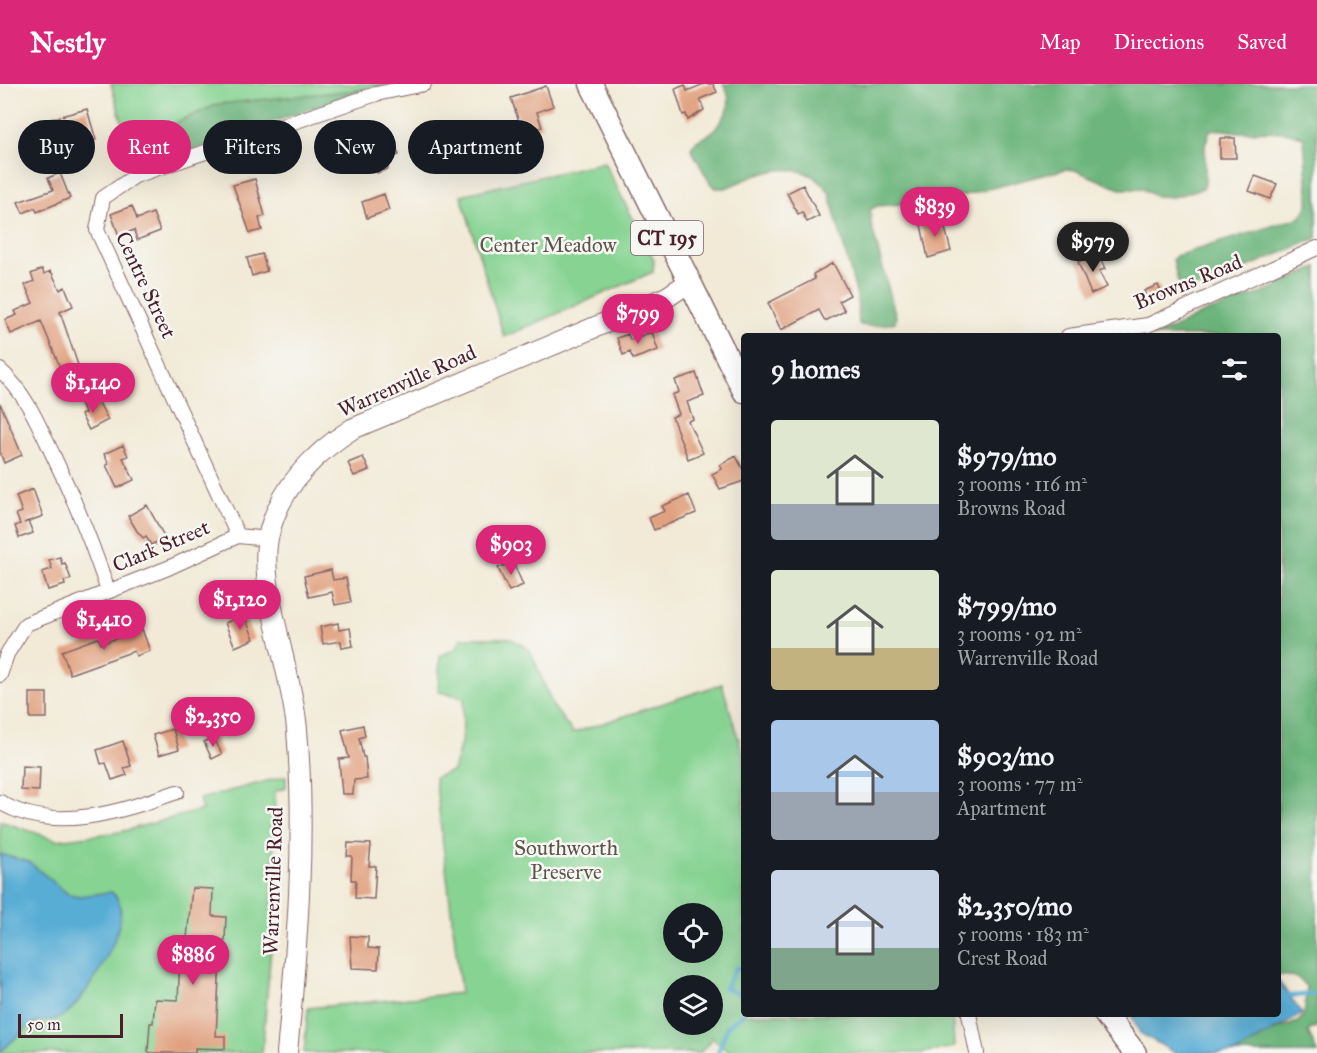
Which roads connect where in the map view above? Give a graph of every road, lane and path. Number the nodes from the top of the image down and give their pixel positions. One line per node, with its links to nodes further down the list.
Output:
1 (424, 84): 8 (street, Centre Street)
2 (591, 84): 4 (main road, CT 195)
3 (1317, 248): 5 (street, Browns Road)
4 (688, 283): 7 (main road, CT 195); 9 (main road, Warrenville Road)
5 (1090, 333)
6 (0, 370): 10 (street)
7 (741, 383)
8 (238, 536): 9 (street, Clark Street); 10 (street, Clark Street)
9 (268, 538): 16 (main road, Warrenville Road)
10 (108, 591): 11 (street, Clark Street)
11 (0, 675)
12 (177, 792): 13 (street)
13 (0, 802)
14 (970, 1017): 17 (street)
15 (1107, 1017): 18 (main road)
16 (287, 1053)
17 (977, 1053)
18 (1136, 1053)

